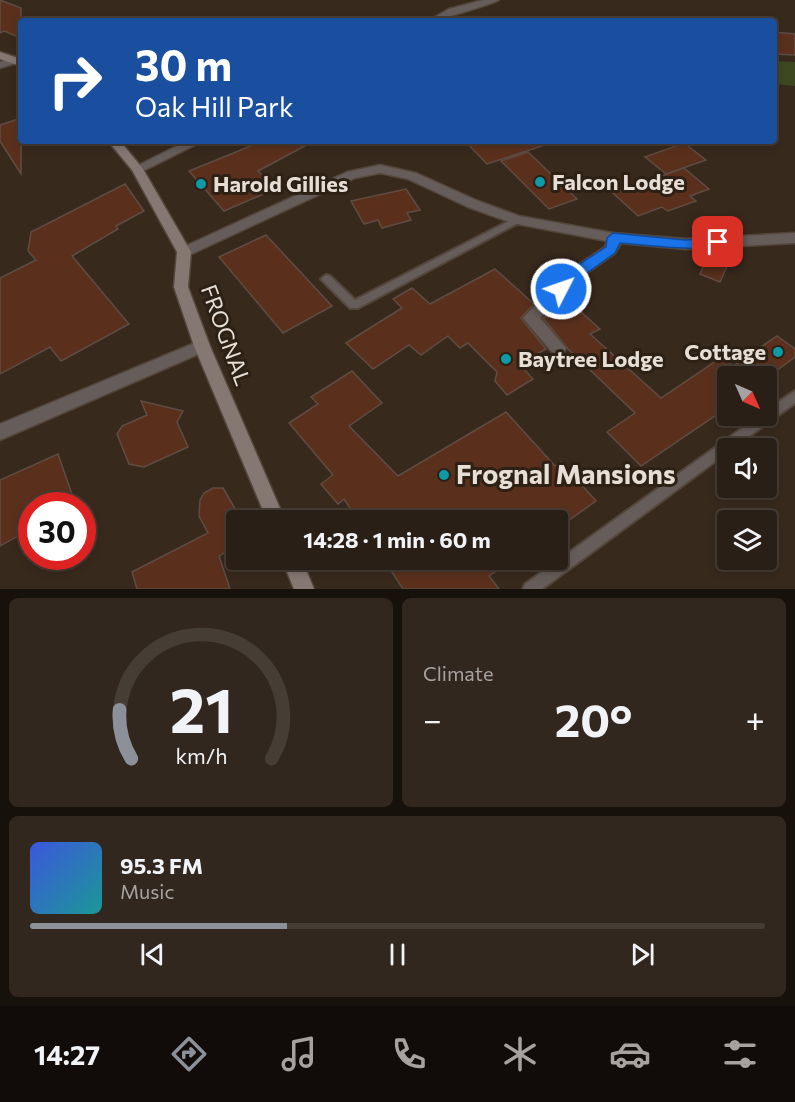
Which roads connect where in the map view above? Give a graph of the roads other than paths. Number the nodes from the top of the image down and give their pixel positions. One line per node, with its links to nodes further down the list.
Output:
1 (494, 0): 2 (street)
2 (438, 18)
3 (0, 55): 4 (street)
4 (16, 62): 5 (street)
5 (0, 66)
6 (116, 144): 8 (street)
7 (190, 144): 8 (street)
8 (136, 169): 12 (street)
9 (517, 220): 10 (street); 12 (street); 13 (lane)
10 (613, 238): 11 (street); 15 (street)
11 (795, 238)
12 (184, 252): 14 (street, FROGNAL)
13 (326, 279)
14 (202, 346): 17 (street); 18 (street, FROGNAL)
15 (558, 348)
16 (795, 396): 21 (lane)
17 (0, 432)
18 (272, 510)
19 (296, 570): 20 (street)
20 (304, 589)
21 (530, 589)

